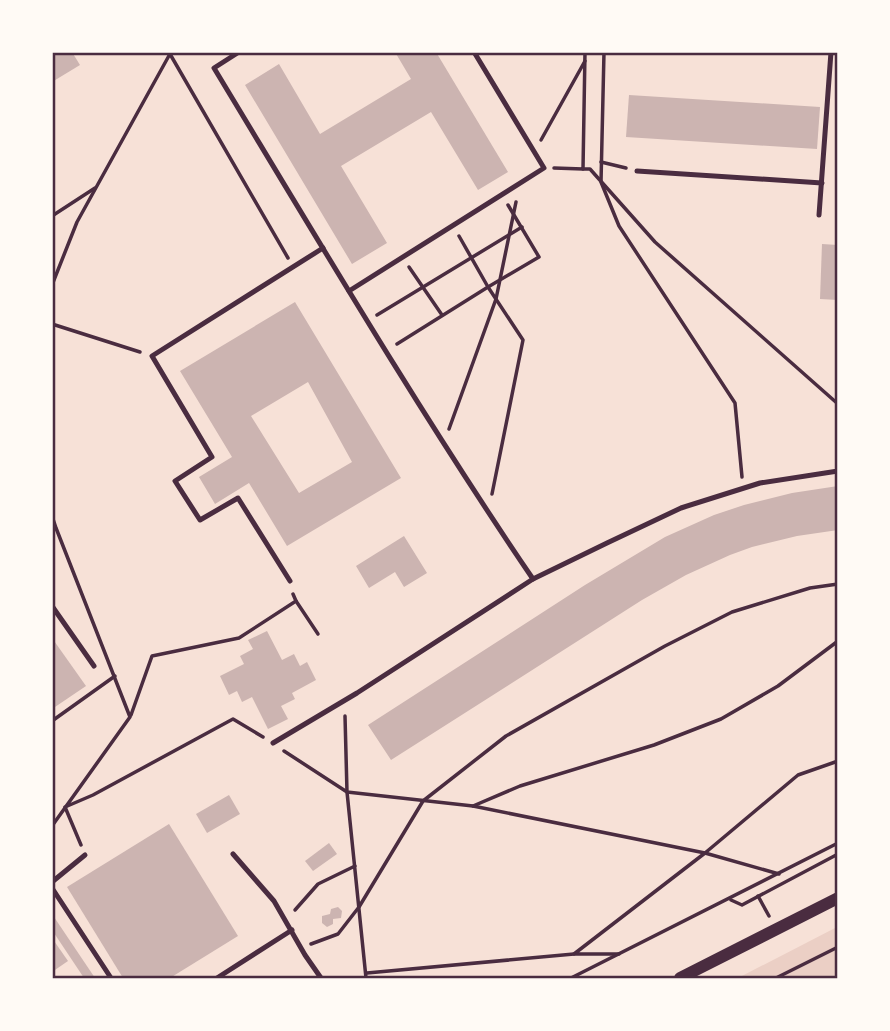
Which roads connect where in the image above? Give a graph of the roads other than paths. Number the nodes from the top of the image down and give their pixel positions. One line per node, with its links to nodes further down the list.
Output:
1 (240, 52): 7 (lane)
2 (474, 52): 8 (lane)
3 (831, 52): 5 (lane)
4 (637, 171): 5 (lane)
5 (822, 183): 6 (lane)
6 (819, 215)
7 (323, 248): 8 (lane); 11 (lane)
8 (349, 290): 10 (lane)
9 (838, 471): 10 (lane)
10 (533, 579): 14 (lane)
11 (290, 581)
12 (52, 606): 13 (lane)
13 (94, 666)
14 (273, 743)
15 (233, 854): 20 (lane)
16 (85, 855): 17 (lane)
17 (52, 882)
18 (52, 888): 21 (lane)
19 (838, 898): 24 (street)
20 (292, 930): 22 (lane); 23 (lane)
21 (111, 978)
22 (217, 978)
23 (321, 978)
24 (680, 978)

